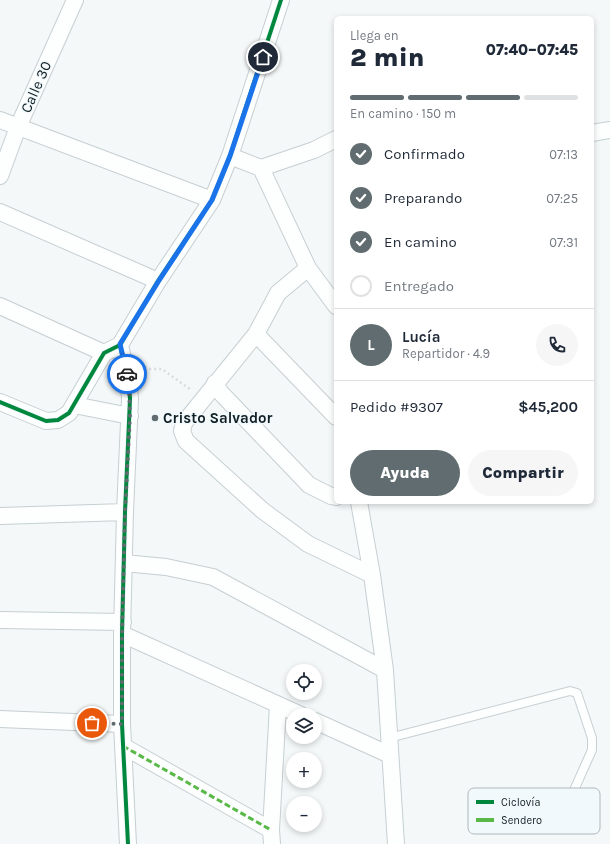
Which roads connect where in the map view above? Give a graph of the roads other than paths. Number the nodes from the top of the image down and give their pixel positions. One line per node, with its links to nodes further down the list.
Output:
1 (74, 0): 4 (street, Calle 30)
2 (281, 0): 8 (street)
3 (0, 120): 4 (street)
4 (18, 127): 10 (street, Calle 30); 11 (street)
5 (610, 130): 6 (street)
6 (594, 133)
7 (334, 140): 9 (street)
8 (230, 156): 9 (street); 11 (street)
9 (261, 168): 13 (street)
10 (0, 176)
11 (212, 200): 14 (street)
12 (0, 212): 14 (street)
13 (308, 268): 15 (street); 17 (street)
14 (158, 282): 18 (street)
15 (334, 303)
16 (0, 306): 19 (street)
17 (256, 334): 20 (street); 23 (street)
18 (120, 344): 19 (street); 24 (street)
19 (104, 352): 22 (street)
20 (215, 383): 25 (street); 30 (street)
21 (0, 402): 22 (street)
22 (74, 405): 24 (street)
23 (334, 415)
24 (130, 416): 27 (street)
25 (334, 497)
26 (359, 504): 30 (street)
27 (125, 512): 28 (street); 29 (street)
28 (0, 516)
29 (124, 563): 32 (street); 33 (street)
30 (372, 575): 33 (street)
31 (0, 620): 32 (street)
32 (122, 628): 34 (street); 37 (street)
33 (385, 670): 39 (street)
34 (278, 705): 35 (street); 43 (street)
35 (286, 708)
36 (0, 719): 37 (street)
37 (122, 724): 40 (street)
38 (322, 724): 41 (street)
39 (389, 738): 41 (street); 42 (lane)
40 (123, 746): 43 (street); 44 (street)
41 (390, 755): 45 (street)
42 (575, 788)
43 (272, 837)
44 (128, 844)
45 (396, 844)

